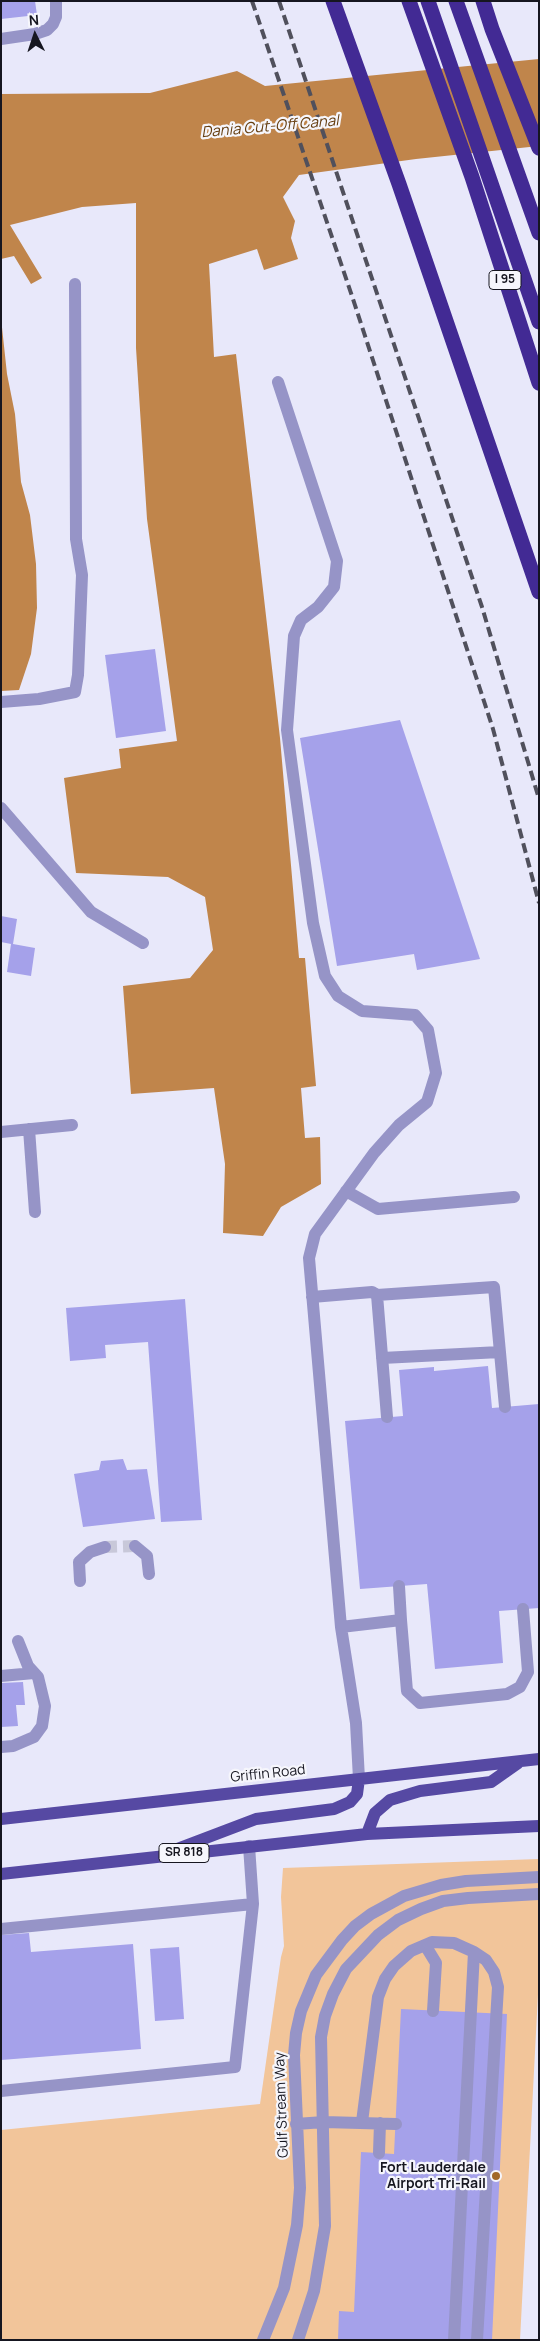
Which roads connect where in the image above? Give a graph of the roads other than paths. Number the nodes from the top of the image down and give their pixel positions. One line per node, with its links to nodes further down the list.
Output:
1 (56, 1): 7 (street)
2 (333, 1): 14 (highway)
3 (409, 1): 13 (highway, I 95)
4 (428, 1): 11 (highway)
5 (456, 1): 9 (highway)
6 (483, 1): 8 (highway)
7 (1, 39)
8 (539, 148)
9 (539, 233)
10 (75, 284): 15 (street)
11 (539, 322)
12 (278, 382): 21 (street)
13 (539, 383)
14 (539, 592)
15 (1, 702)
16 (1, 808): 17 (street)
17 (143, 942)
18 (72, 1125): 19 (street)
19 (29, 1129): 20 (street); 23 (street)
20 (1, 1132)
21 (346, 1192): 22 (street); 25 (street)
22 (514, 1197)
23 (35, 1212)
24 (377, 1296): 25 (street); 26 (street); 27 (street)
25 (312, 1297): 37 (street)
26 (500, 1352): 27 (street); 28 (street)
27 (382, 1358): 29 (street)
28 (504, 1407)
29 (387, 1417)
30 (135, 1546): 32 (street)
31 (105, 1547): 33 (street)
32 (149, 1574)
33 (80, 1581)
34 (399, 1586): 36 (street)
35 (523, 1609): 36 (street)
36 (402, 1620): 37 (street)
37 (341, 1627): 44 (street)
38 (18, 1640): 39 (street)
39 (34, 1673): 40 (street); 41 (street)
40 (1, 1676)
41 (1, 1747)
42 (539, 1760): 43 (main road, Griffin Road)
43 (520, 1762): 44 (main road, Griffin Road); 47 (main road)
44 (359, 1780): 45 (main road, Griffin Road); 49 (main road)
45 (1, 1819)
46 (539, 1826): 47 (main road, SR 818)
47 (367, 1834): 48 (main road, SR 818)
48 (248, 1846): 49 (main road, SR 818); 53 (street)
49 (158, 1856): 50 (main road, SR 818)
50 (1, 1874)
51 (539, 1876): 62 (street, Gulf Stream Way)
52 (539, 1894): 59 (street)
53 (253, 1904): 54 (street); 58 (street)
54 (1, 1929)
55 (425, 1945): 56 (street); 57 (street); 60 (street)
56 (474, 1952): 67 (street); 68 (street)
57 (433, 2010)
58 (1, 2092)
59 (324, 2122): 60 (street); 62 (street); 66 (street)
60 (362, 2122): 61 (street)
61 (380, 2123): 63 (street); 64 (street)
62 (296, 2124): 65 (street, Gulf Stream Way)
63 (396, 2124)
64 (379, 2153)
65 (263, 2340)
66 (298, 2340)
67 (454, 2340)
68 (477, 2340)

